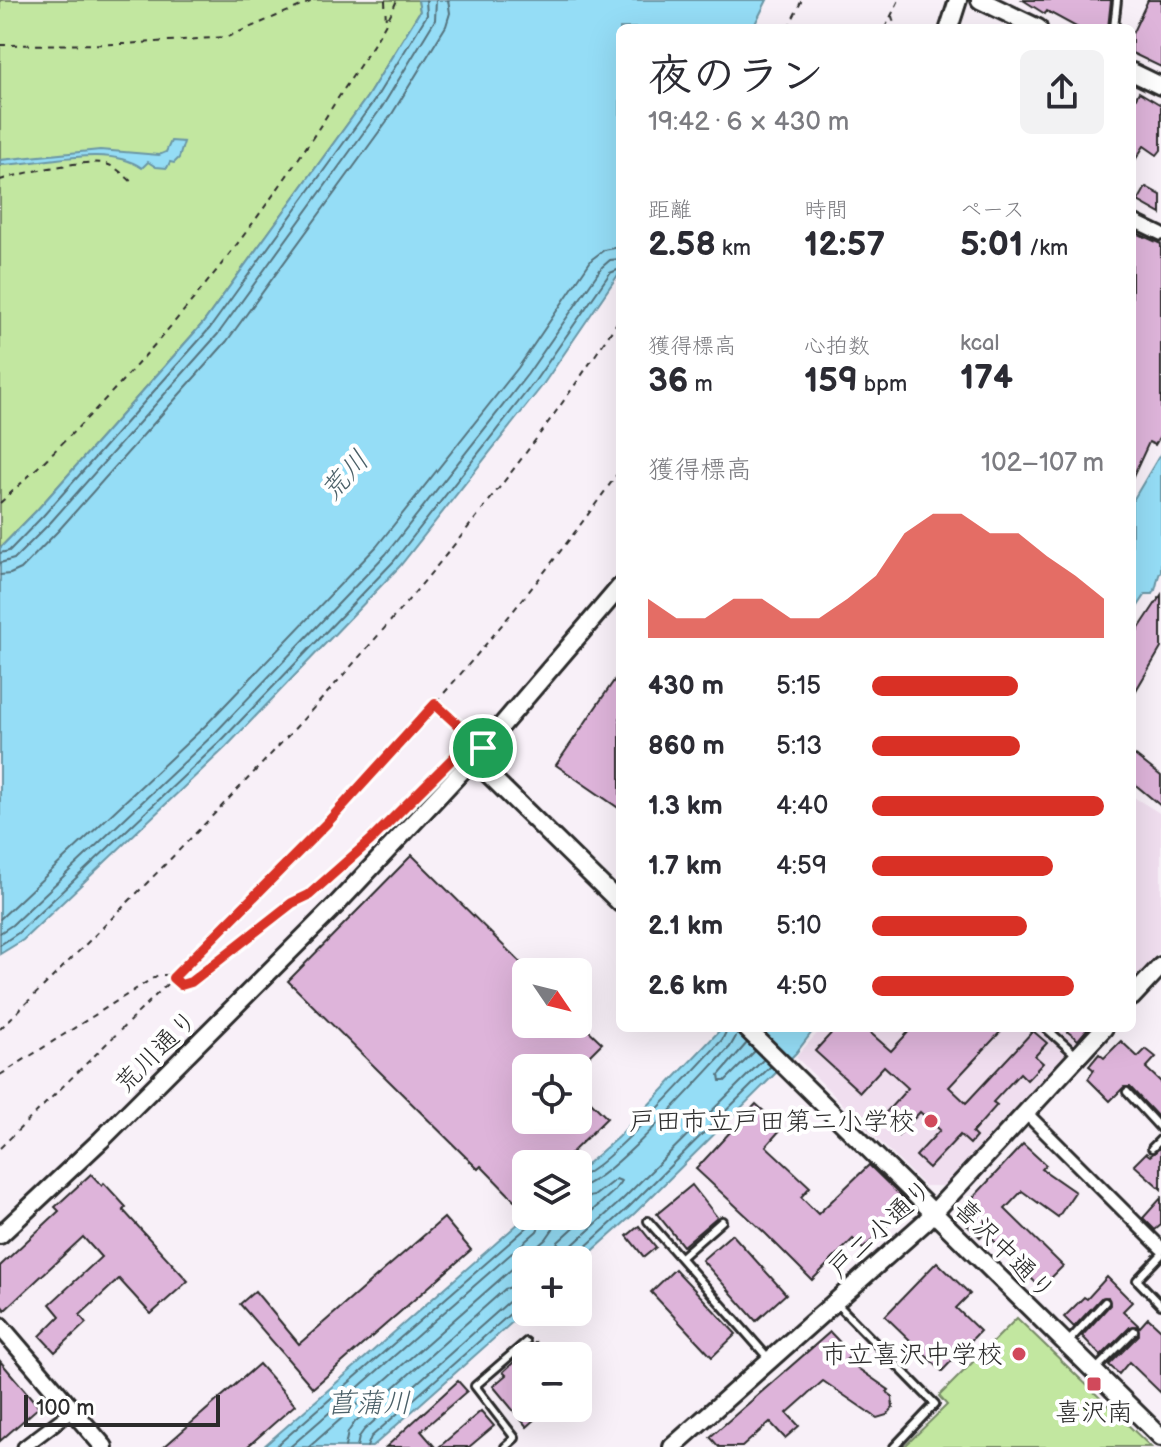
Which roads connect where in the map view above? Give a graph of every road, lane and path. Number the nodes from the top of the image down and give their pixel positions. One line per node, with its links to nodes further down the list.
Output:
1 (315, 0): 17 (path)
2 (385, 0): 10 (path)
3 (397, 0): 10 (path)
4 (802, 0): 11 (path)
5 (899, 0): 9 (path)
6 (958, 0): 14 (street)
7 (980, 0): 15 (street)
8 (1117, 0): 16 (lane)
9 (892, 15): 12 (path); 13 (path)
10 (385, 23): 26 (path)
11 (790, 24)
12 (887, 24)
13 (896, 24)
14 (950, 24)
15 (1024, 24)
16 (1114, 24)
17 (0, 45)
18 (1136, 74): 19 (street)
19 (1161, 86)
20 (0, 180): 21 (path)
21 (134, 184)
22 (1136, 222): 23 (street)
23 (1161, 234)
24 (616, 324): 35 (path)
25 (616, 475): 28 (path)
26 (0, 503)
27 (616, 592): 29 (street, 荒川通り)
28 (435, 704): 29 (path); 33 (path)
29 (478, 754): 31 (street); 50 (street, 荒川通り)
30 (447, 764): 33 (path)
31 (616, 899)
32 (1161, 966): 34 (street)
33 (173, 978): 40 (path); 45 (path)
34 (1136, 993)
35 (0, 1029)
36 (750, 1032): 47 (street, 喜沢中通り)
37 (1050, 1032): 39 (lane)
38 (1100, 1032): 39 (street, 戸二小通り)
39 (1077, 1057): 42 (street, 戸二小通り)
40 (0, 1075)
41 (1127, 1092): 43 (lane)
42 (1026, 1113): 47 (street, 戸二小通り); 51 (street)
43 (1161, 1129)
44 (1161, 1139): 46 (lane)
45 (0, 1148)
46 (1152, 1148)
47 (934, 1213): 54 (street, 戸二小通り); 59 (street, 喜沢中通り)
48 (648, 1221): 53 (lane)
49 (722, 1221): 53 (lane)
50 (0, 1235)
51 (1159, 1241)
52 (1161, 1255): 56 (lane)
53 (681, 1257): 61 (lane)
54 (835, 1302): 61 (street, 戸二小通り); 69 (lane)
55 (1105, 1302): 59 (lane)
56 (1161, 1305)
57 (0, 1326): 63 (street)
58 (1134, 1331): 62 (lane)
59 (1066, 1343): 62 (street, 喜沢中通り)
60 (512, 1354): 67 (lane)
61 (770, 1360): 68 (street, 戸二小通り)
62 (1094, 1371): 64 (street, 喜沢中通り)
63 (73, 1410): 65 (street); 66 (street)
64 (1161, 1437)
65 (24, 1447)
66 (104, 1447)
67 (505, 1447)
68 (672, 1447)
69 (894, 1447)

